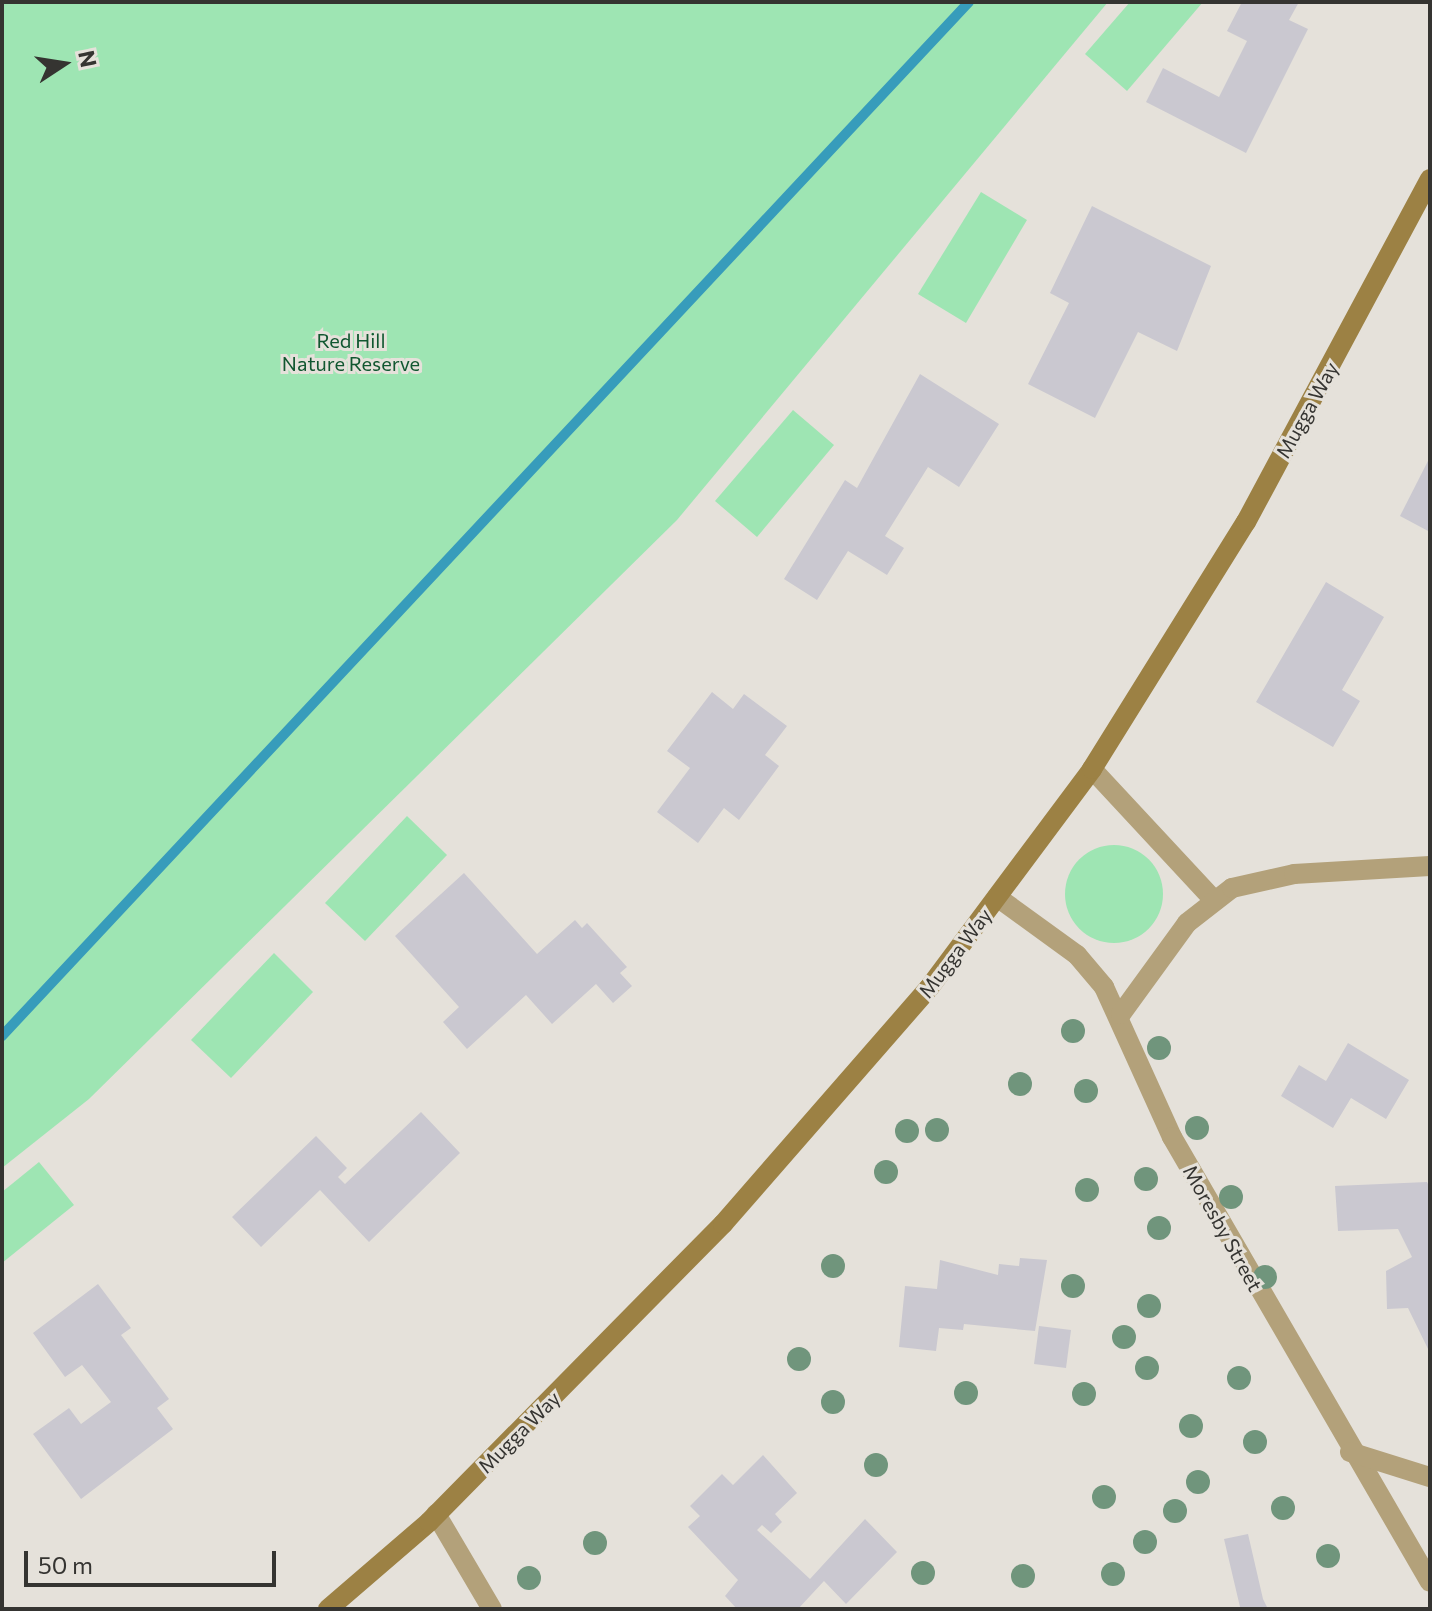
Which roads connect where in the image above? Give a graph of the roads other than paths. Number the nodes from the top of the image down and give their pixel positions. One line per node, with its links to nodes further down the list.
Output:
1 (1430, 179): 2 (main road, Mugga Way)
2 (1092, 769): 4 (main road, Mugga Way); 5 (street)
3 (1430, 866): 5 (street)
4 (997, 897): 6 (street, Moresby Street); 9 (main road, Mugga Way)
5 (1212, 898): 6 (street)
6 (1121, 1014): 7 (street, Moresby Street)
7 (1350, 1452): 8 (street); 10 (street, Moresby Street)
8 (1430, 1477)
9 (436, 1514): 11 (main road, Mugga Way); 12 (street)
10 (1430, 1582)
11 (328, 1609)
12 (492, 1609)

